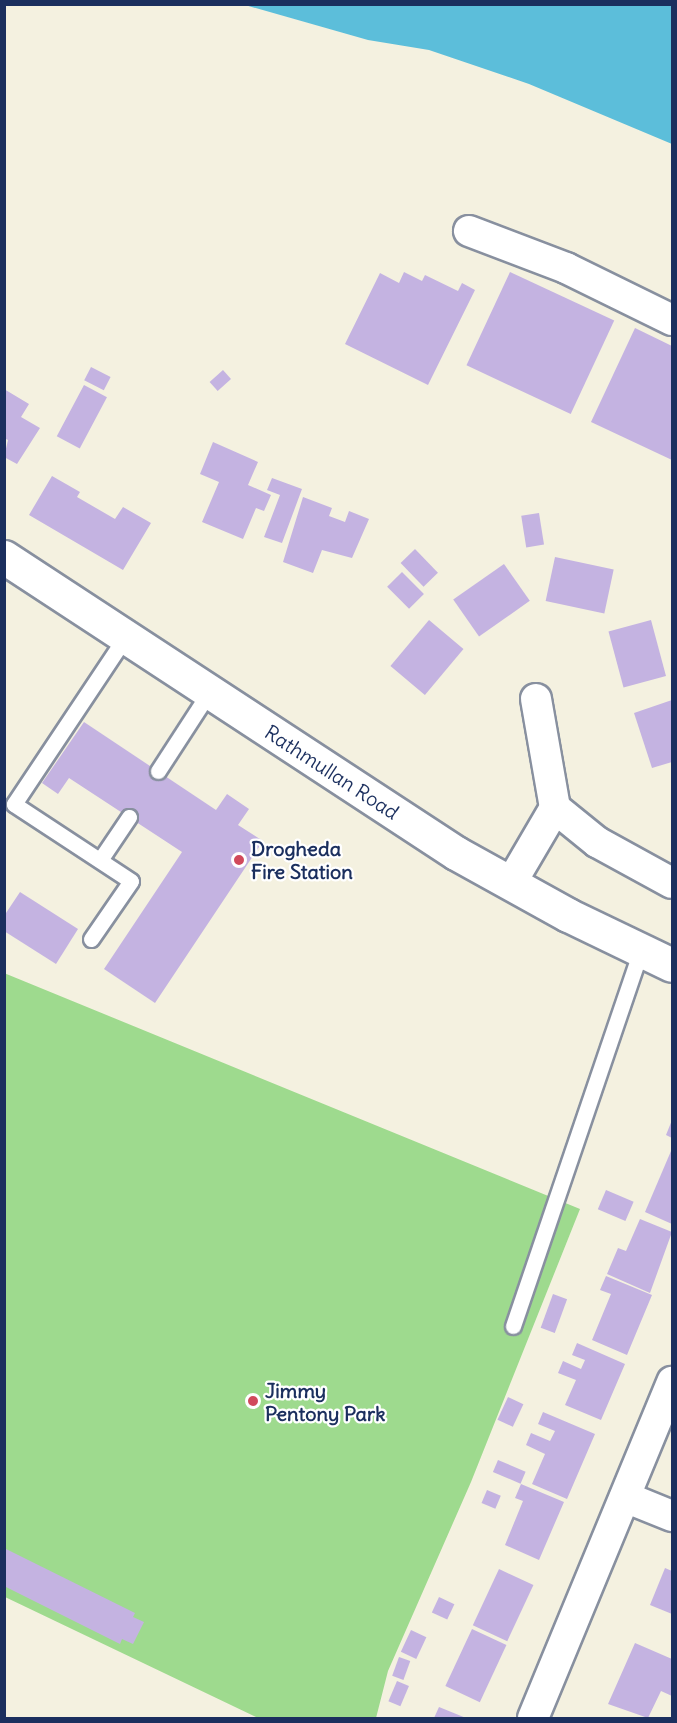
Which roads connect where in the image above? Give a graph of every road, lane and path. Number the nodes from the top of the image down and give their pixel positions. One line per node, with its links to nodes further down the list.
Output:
1 (469, 231): 2 (street)
2 (672, 320)
3 (4, 556): 4 (street, Rathmullan Road)
4 (126, 636): 5 (street, Rathmullan Road); 10 (lane)
5 (210, 691): 7 (lane); 11 (street, Rathmullan Road)
6 (536, 699): 8 (street)
7 (158, 771)
8 (555, 808): 11 (street); 12 (street)
9 (129, 817): 10 (lane)
10 (100, 860): 13 (lane)
11 (510, 883): 14 (street, Rathmullan Road)
12 (672, 883)
13 (92, 939)
14 (640, 950): 15 (street, Rathmullan Road); 16 (lane)
15 (672, 965)
16 (513, 1326)
17 (672, 1382): 18 (street)
18 (625, 1497): 19 (street); 20 (street)
19 (672, 1516)
20 (533, 1719)

